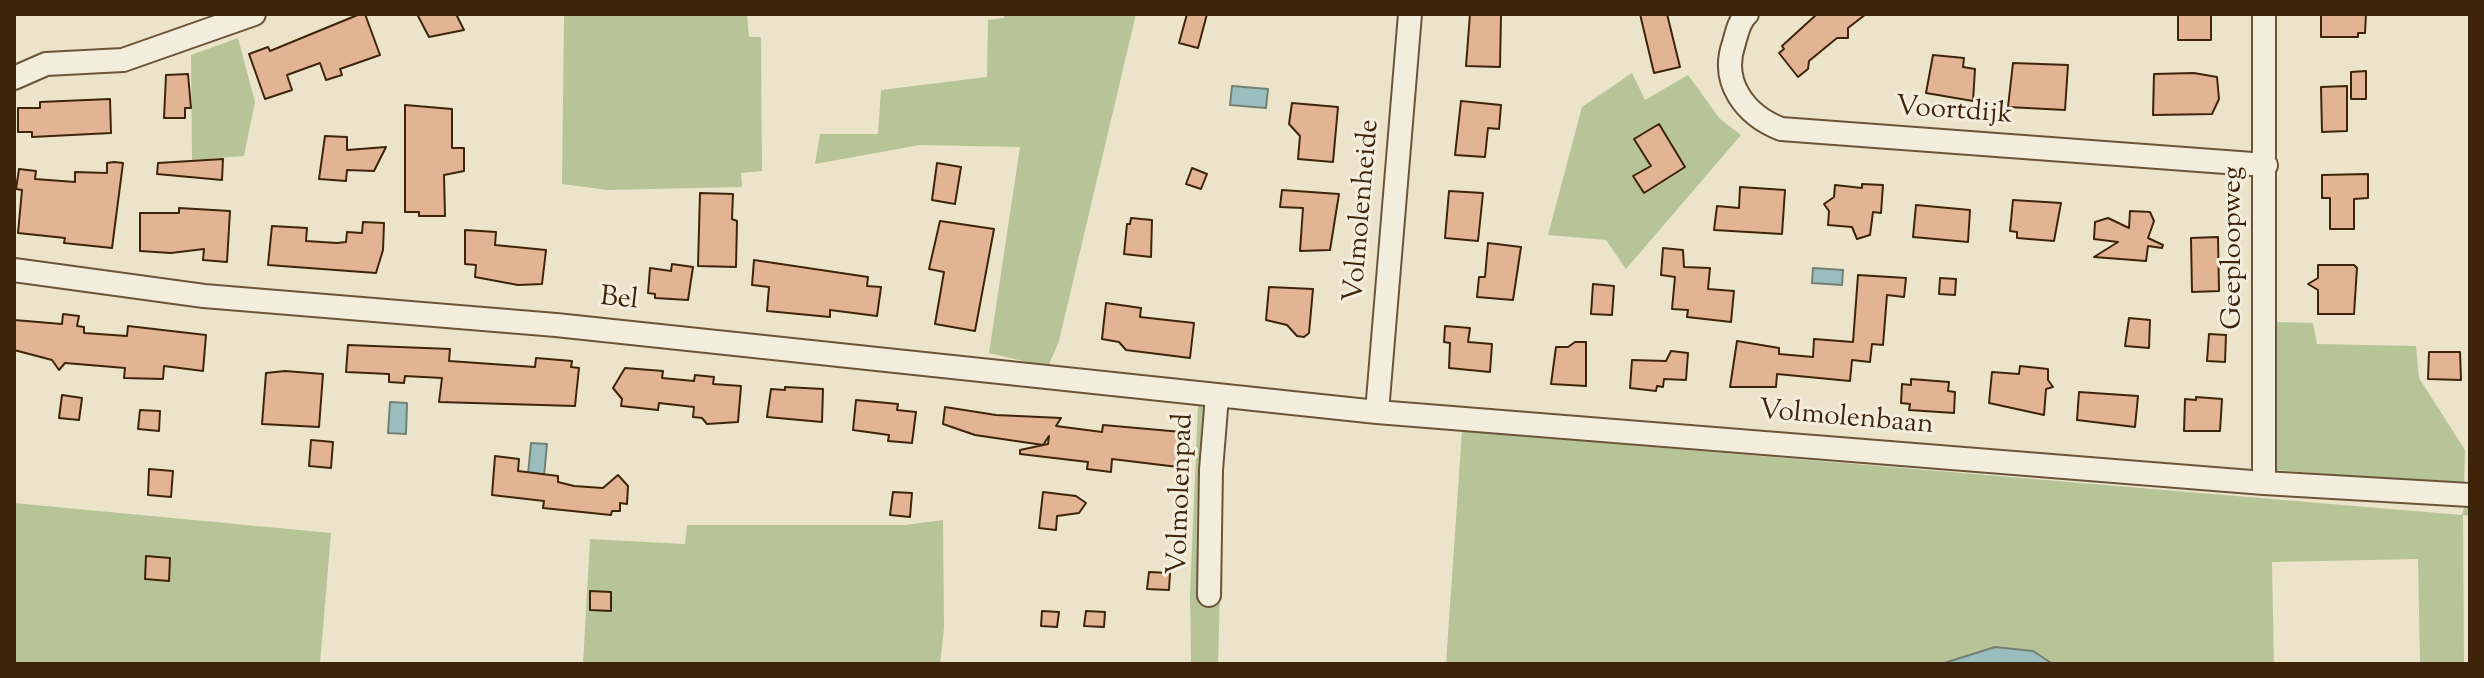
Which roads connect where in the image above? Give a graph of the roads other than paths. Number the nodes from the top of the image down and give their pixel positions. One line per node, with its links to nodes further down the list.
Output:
1 (254, 14): 5 (street)
2 (1410, 14): 9 (street, Volmolenheide)
3 (1747, 14): 6 (street, Voortdijk)
4 (2264, 14): 6 (street, Geeploopweg)
5 (14, 78)
6 (2266, 165): 10 (street, Geeploopweg)
7 (14, 270): 8 (street, Bel)
8 (1217, 396): 9 (street, Volmolenbaan); 12 (street, Volmolenpad)
9 (1377, 412): 10 (street, Volmolenbaan)
10 (2264, 483): 11 (street, Volmolenbaan)
11 (2470, 495)
12 (1209, 595)

